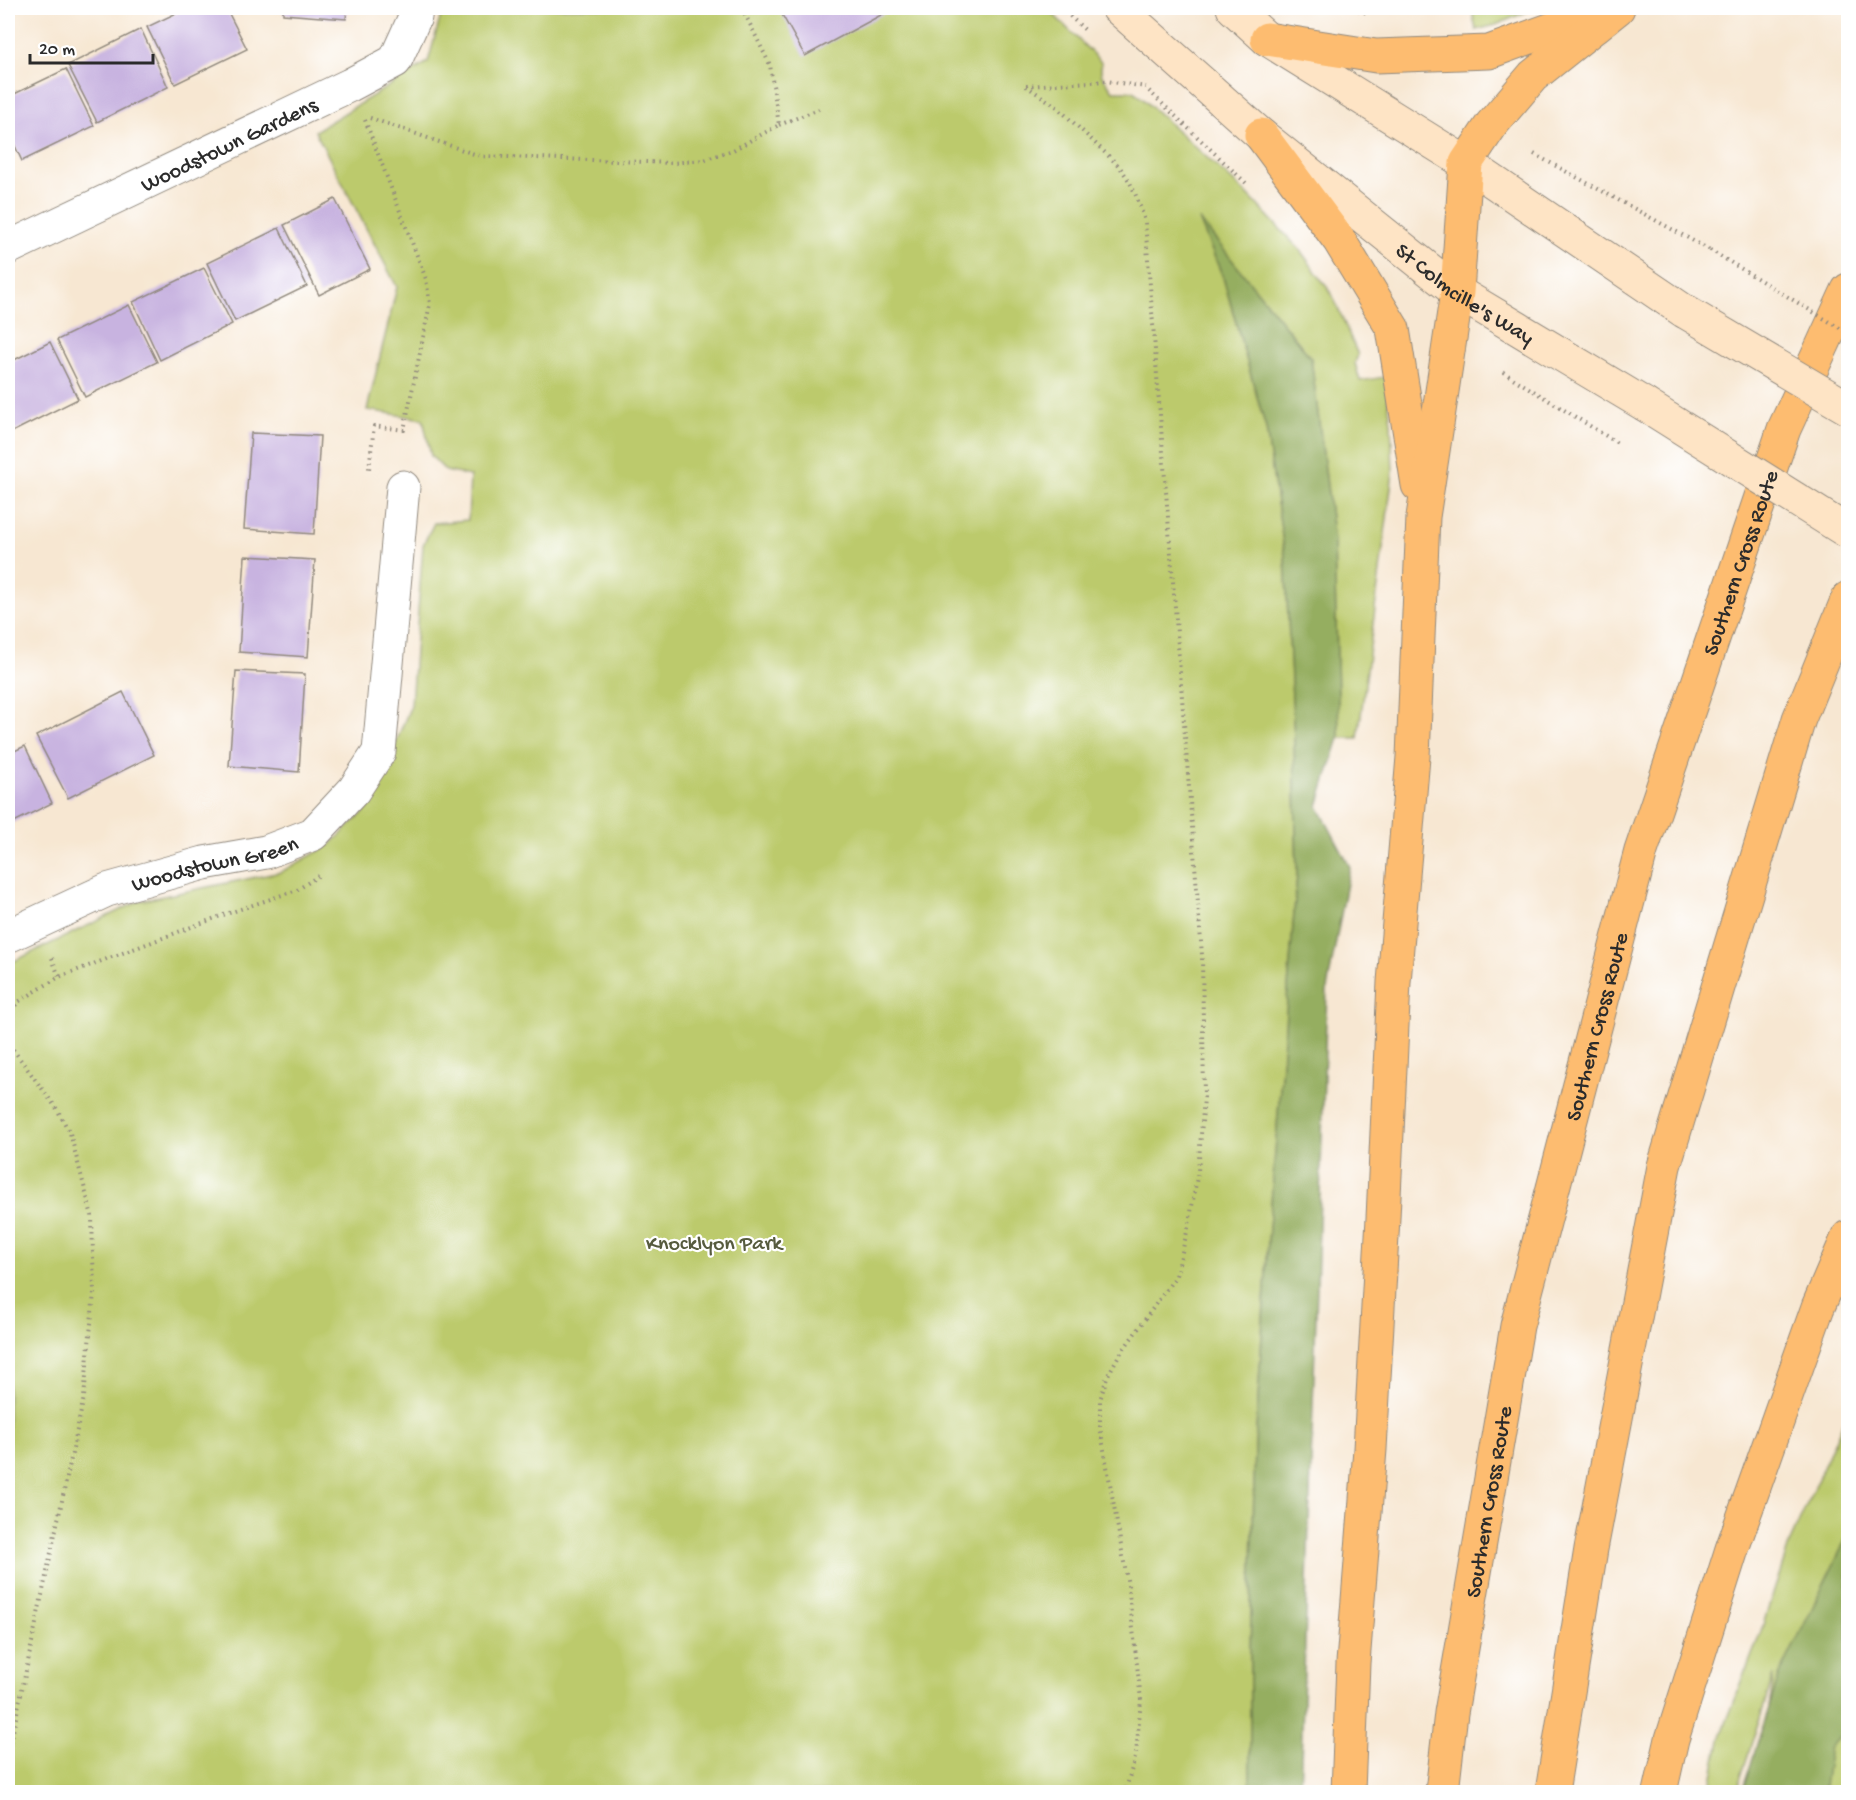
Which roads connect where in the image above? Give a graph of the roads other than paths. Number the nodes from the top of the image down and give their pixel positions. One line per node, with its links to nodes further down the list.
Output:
1 (416, 8): 9 (street, Woodstown Gardens)
2 (1118, 8): 7 (main road, St Colmcille's Way)
3 (1233, 8): 6 (main road)
4 (1611, 8): 6 (highway)
5 (1618, 8): 8 (highway)
6 (1268, 39): 8 (main road)
7 (1261, 135): 11 (main road, St Colmcille's Way); 14 (highway)
8 (1466, 163): 11 (highway); 12 (main road, bridge)
9 (8, 248)
10 (1848, 290): 20 (highway, Southern Cross Route)
11 (1457, 292): 14 (highway); 15 (main road, St Colmcille's Way, bridge)
12 (1848, 408)
13 (403, 488): 17 (street, Woodstown Green)
14 (1423, 517): 19 (highway)
15 (1848, 532)
16 (1848, 598): 21 (highway)
17 (8, 936)
18 (1848, 1237): 22 (highway)
19 (1348, 1792)
20 (1442, 1792)
21 (1552, 1792)
22 (1660, 1792)

